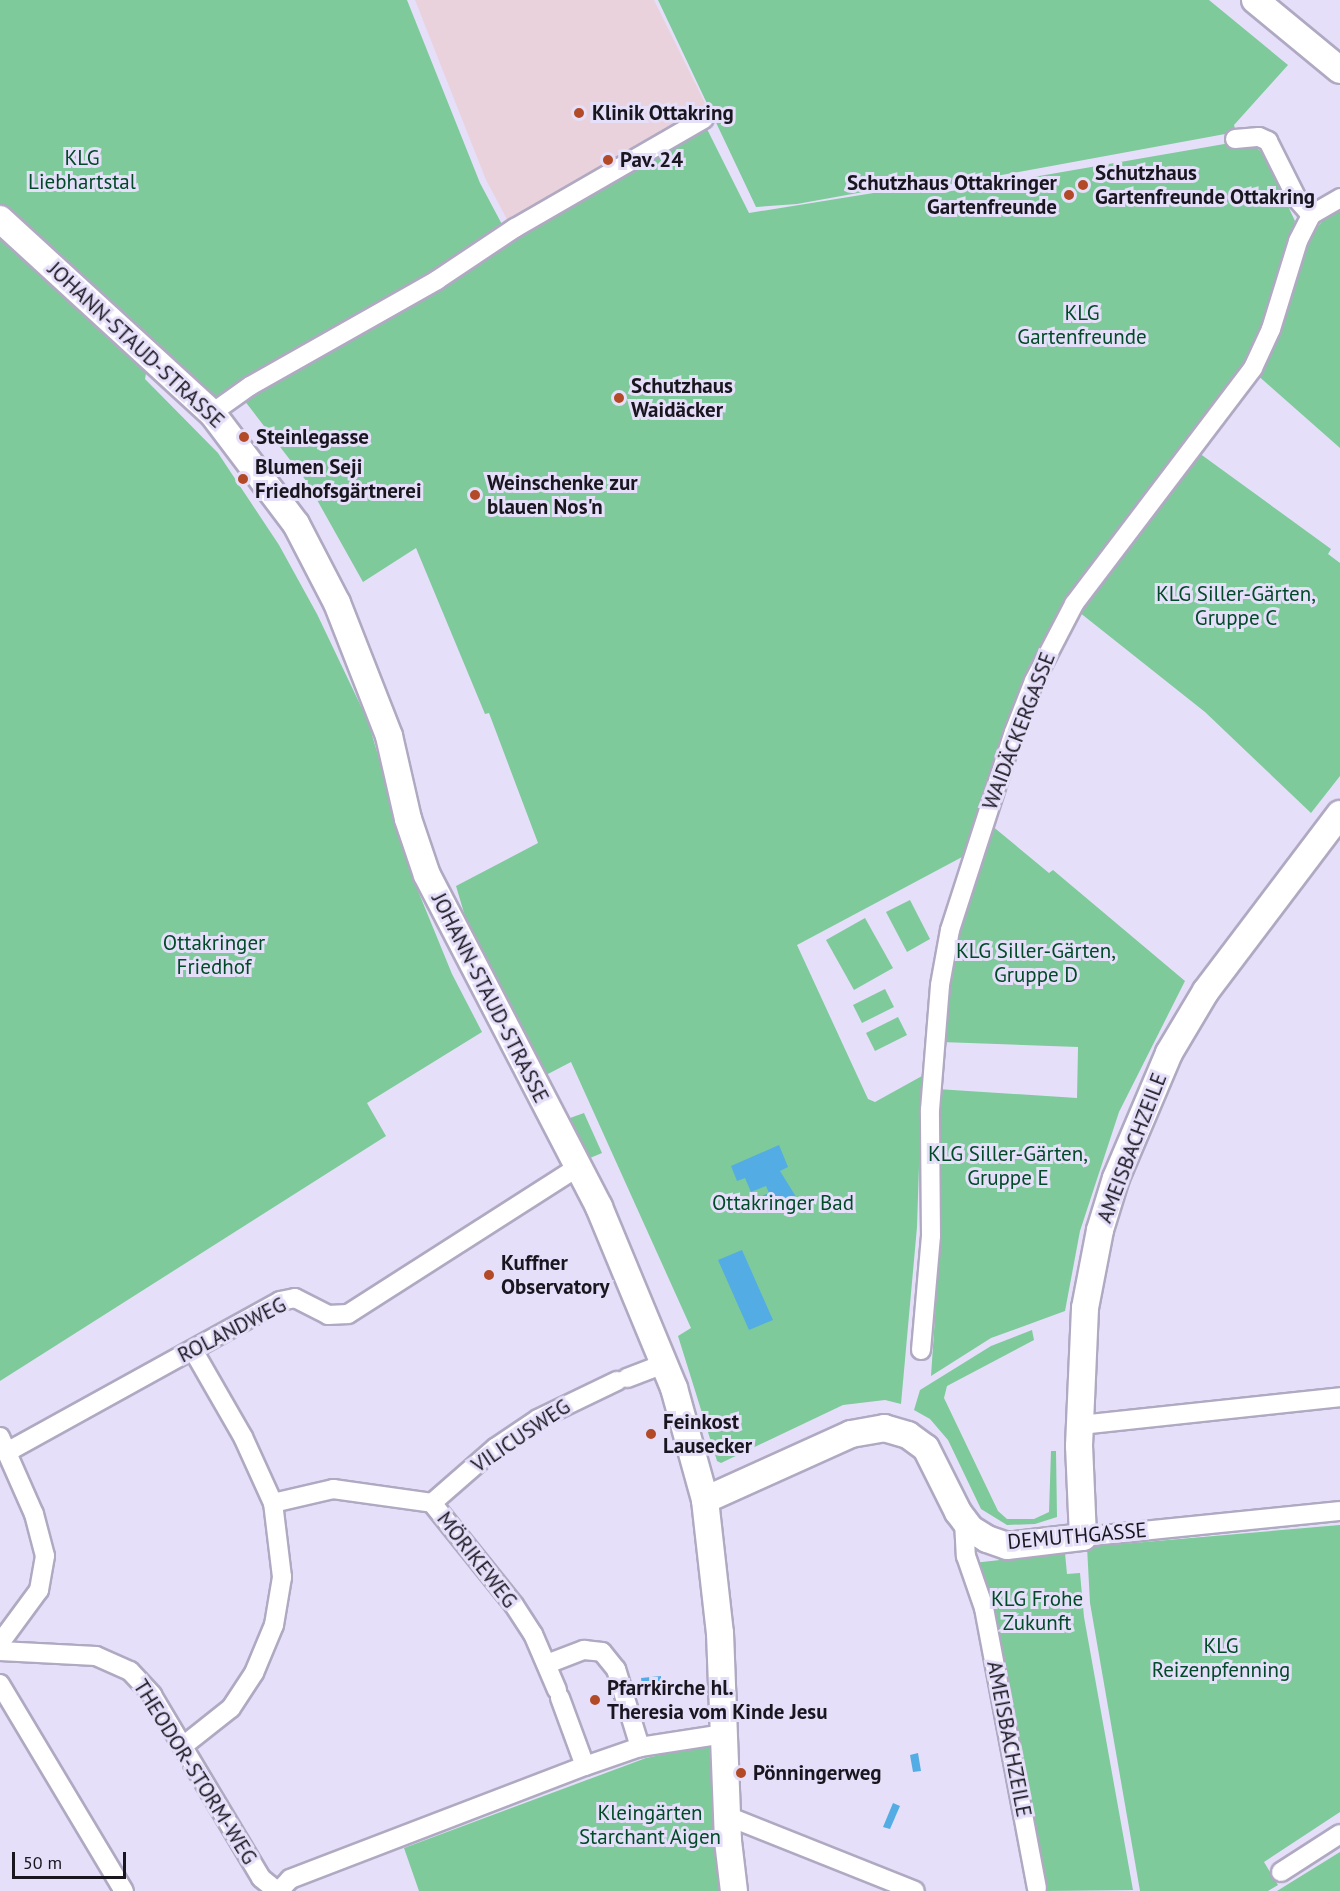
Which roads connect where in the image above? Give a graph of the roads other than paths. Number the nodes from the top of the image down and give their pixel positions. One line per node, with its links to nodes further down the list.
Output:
1 (1255, 0): 2 (street)
2 (1340, 70)
3 (704, 119): 8 (street)
4 (1235, 139): 6 (street)
5 (1340, 198): 6 (street)
6 (1311, 215): 12 (street, WAIDÄCKERGASSE)
7 (0, 219): 8 (street, JOHANN-STAUD-STRASSE)
8 (213, 413): 10 (street, JOHANN-STAUD-STRASSE)
9 (1340, 814): 15 (street, AMEISBACHZEILE)
10 (578, 1167): 11 (street, ROLANDWEG); 13 (street, JOHANN-STAUD-STRASSE)
11 (193, 1350): 16 (street, ROLANDWEG); 18 (street)
12 (921, 1350)
13 (666, 1363): 17 (street, JOHANN-STAUD-STRASSE); 19 (street, VILICUSWEG)
14 (1340, 1397): 15 (street)
15 (1080, 1425): 22 (street, AMEISBACHZEILE)
16 (3, 1445): 23 (street)
17 (705, 1500): 21 (street, DEMUTHGASSE); 27 (street, JOHANN-STAUD-STRASSE)
18 (273, 1503): 19 (street, MÖRIKEWEG); 28 (street)
19 (432, 1503): 25 (street, MÖRIKEWEG)
20 (1340, 1511): 22 (street, DEMUTHGASSE)
21 (964, 1521): 22 (street, DEMUTHGASSE); 34 (street, AMEISBACHZEILE)
22 (1083, 1537)
23 (0, 1643)
24 (0, 1651): 28 (street, THEODOR-STORM-WEG)
25 (547, 1665): 29 (street); 30 (street, MÖRIKEWEG)
26 (0, 1684): 35 (street)
27 (724, 1734): 29 (street); 31 (street, JOHANN-STAUD-STRASSE)
28 (183, 1746): 36 (street, THEODOR-STORM-WEG)
29 (640, 1748): 30 (street)
30 (585, 1766): 36 (street)
31 (727, 1816): 37 (street, JOHANN-STAUD-STRASSE); 38 (street)
32 (1340, 1834): 33 (street)
33 (1281, 1872)
34 (1037, 1888)
35 (124, 1891)
36 (278, 1891)
37 (734, 1891)
38 (915, 1891)

